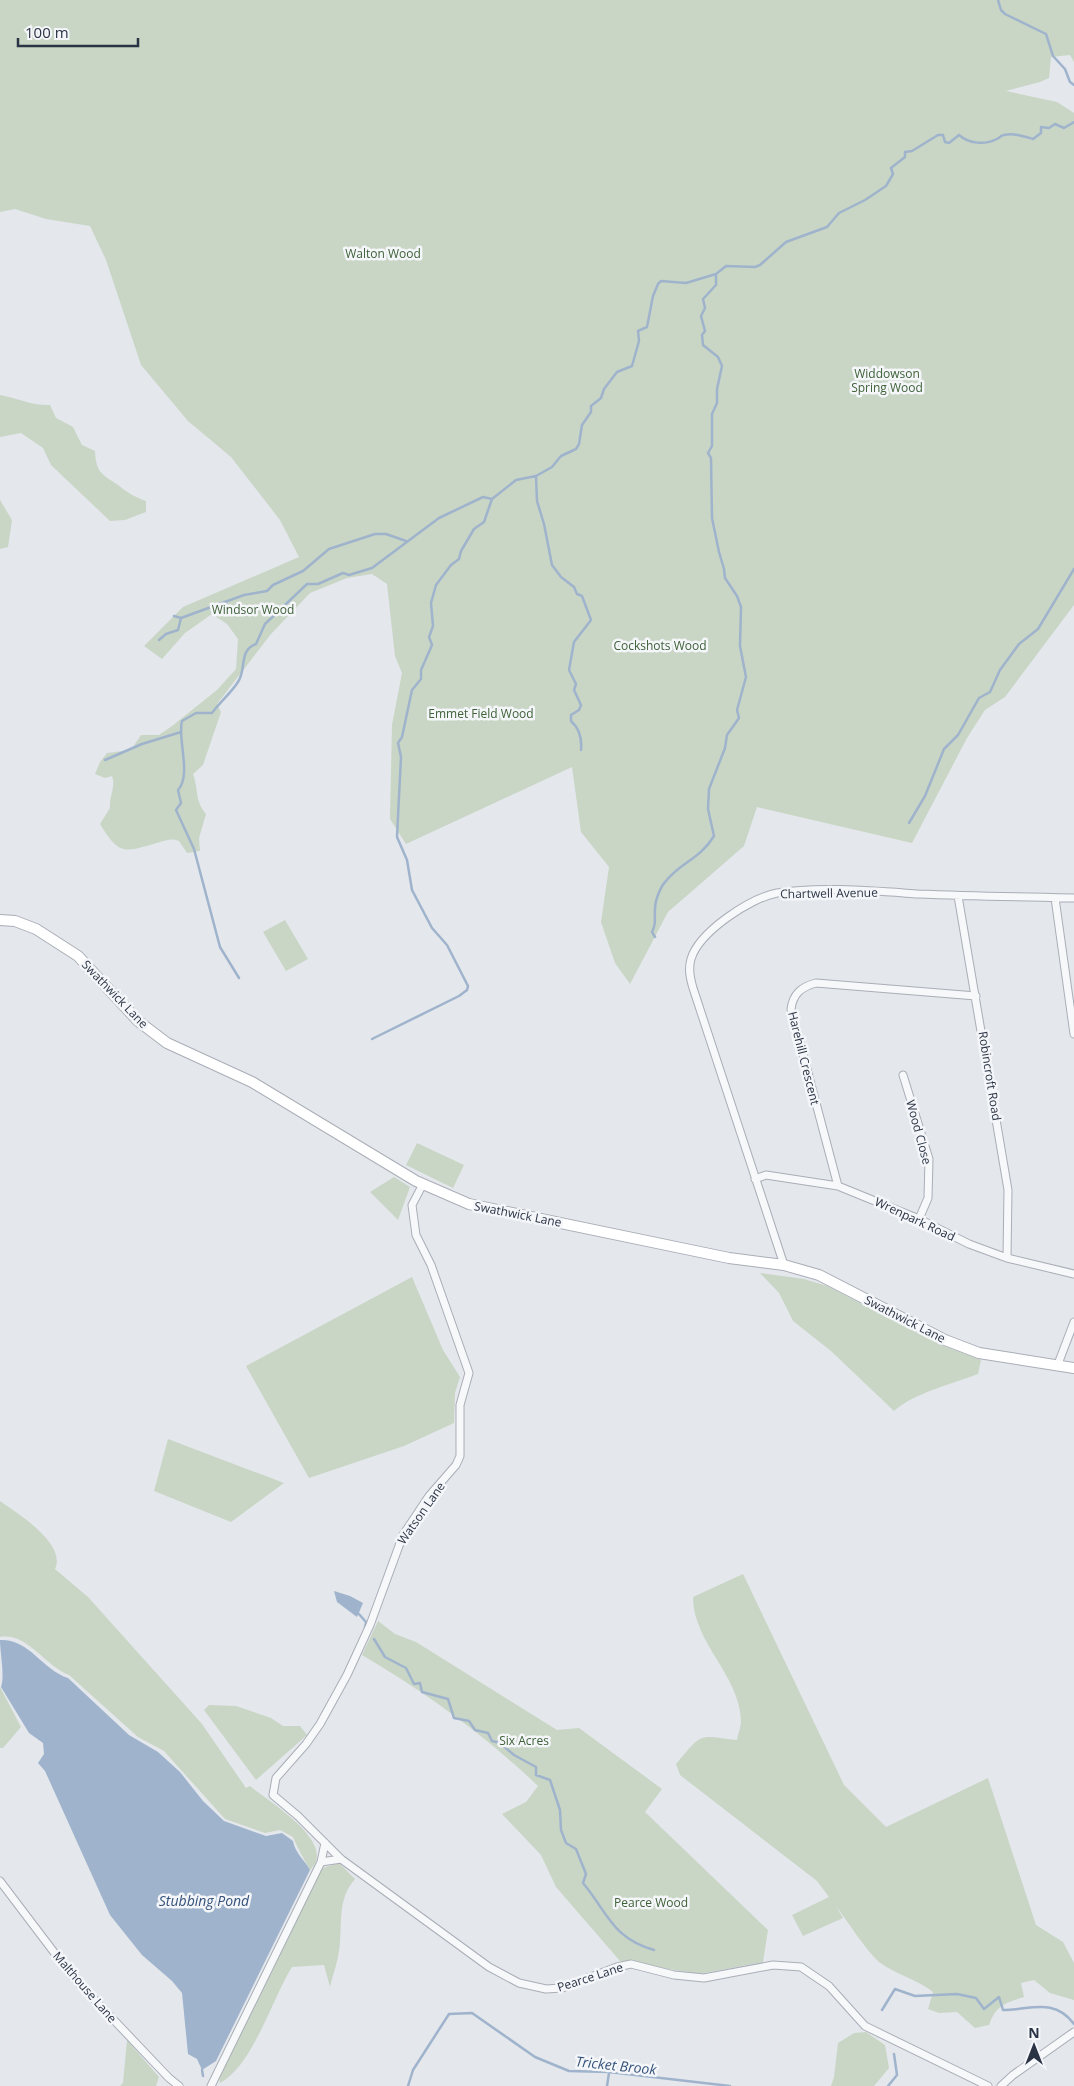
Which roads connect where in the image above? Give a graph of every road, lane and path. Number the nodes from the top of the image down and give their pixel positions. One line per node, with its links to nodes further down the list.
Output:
1 (958, 896): 2 (street, Chartwell Avenue); 5 (street, Robincroft Road); 8 (street, Chartwell Avenue)
2 (1054, 898): 3 (street, Chartwell Avenue); 6 (street)
3 (1074, 898)
4 (0, 920): 9 (street, Swathwick Lane)
5 (976, 996): 10 (street, Harehill Crescent); 12 (street, Robincroft Road)
6 (1074, 1034)
7 (903, 1075): 11 (street, Wood Close)
8 (755, 1179): 10 (street, Wrenpark Road); 13 (street, Chartwell Avenue)
9 (423, 1184): 13 (street, Swathwick Lane); 18 (street, Watson Lane)
10 (838, 1186): 11 (street, Wrenpark Road)
11 (919, 1219): 12 (street, Wrenpark Road)
12 (1007, 1258): 14 (street, Wrenpark Road)
13 (784, 1265): 16 (street, Swathwick Lane)
14 (1074, 1274)
15 (1074, 1322): 16 (street)
16 (1058, 1364): 17 (street, Swathwick Lane)
17 (1074, 1368)
18 (326, 1842): 19 (street, Watson Lane); 20 (street)
19 (341, 1859): 20 (street); 25 (street, Pearce Lane)
20 (321, 1862): 24 (street)
21 (0, 1881): 23 (street, Malthouse Lane)
22 (1071, 2035): 26 (street)
23 (180, 2086)
24 (210, 2086)
25 (988, 2086)
26 (1001, 2086)

